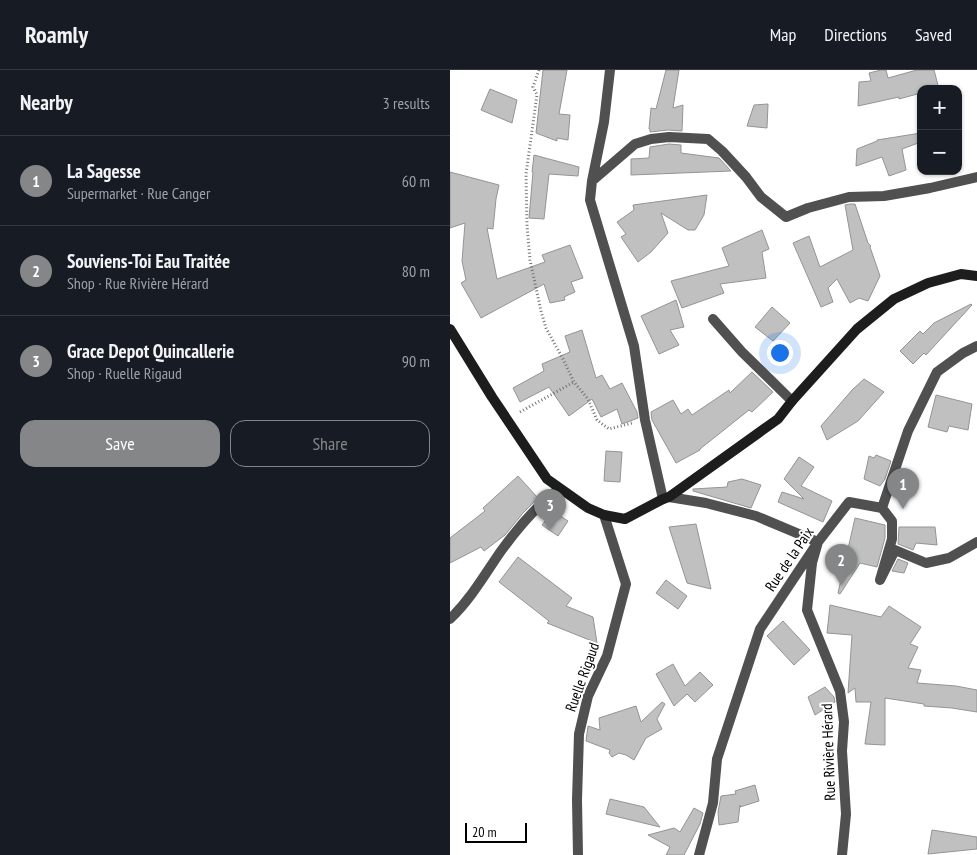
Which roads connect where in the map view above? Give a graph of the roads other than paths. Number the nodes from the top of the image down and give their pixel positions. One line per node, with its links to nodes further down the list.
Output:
1 (610, 70): 3 (street)
2 (977, 177): 3 (street)
3 (592, 181): 10 (street)
4 (977, 276): 8 (street)
5 (713, 319): 8 (street)
6 (450, 329): 9 (street)
7 (977, 346): 11 (street)
8 (792, 401): 10 (street)
9 (559, 489): 12 (street); 15 (street)
10 (666, 498): 12 (street); 13 (street)
11 (882, 508): 13 (street, Rue de la Paix); 14 (street)
12 (604, 515): 16 (street, Ruelle Rigaud)
13 (818, 542): 17 (street, Rue de la Paix); 18 (street, Rue Rivière Hérard)
14 (977, 542)
15 (450, 619)
16 (578, 855)
17 (699, 855)
18 (842, 855)

